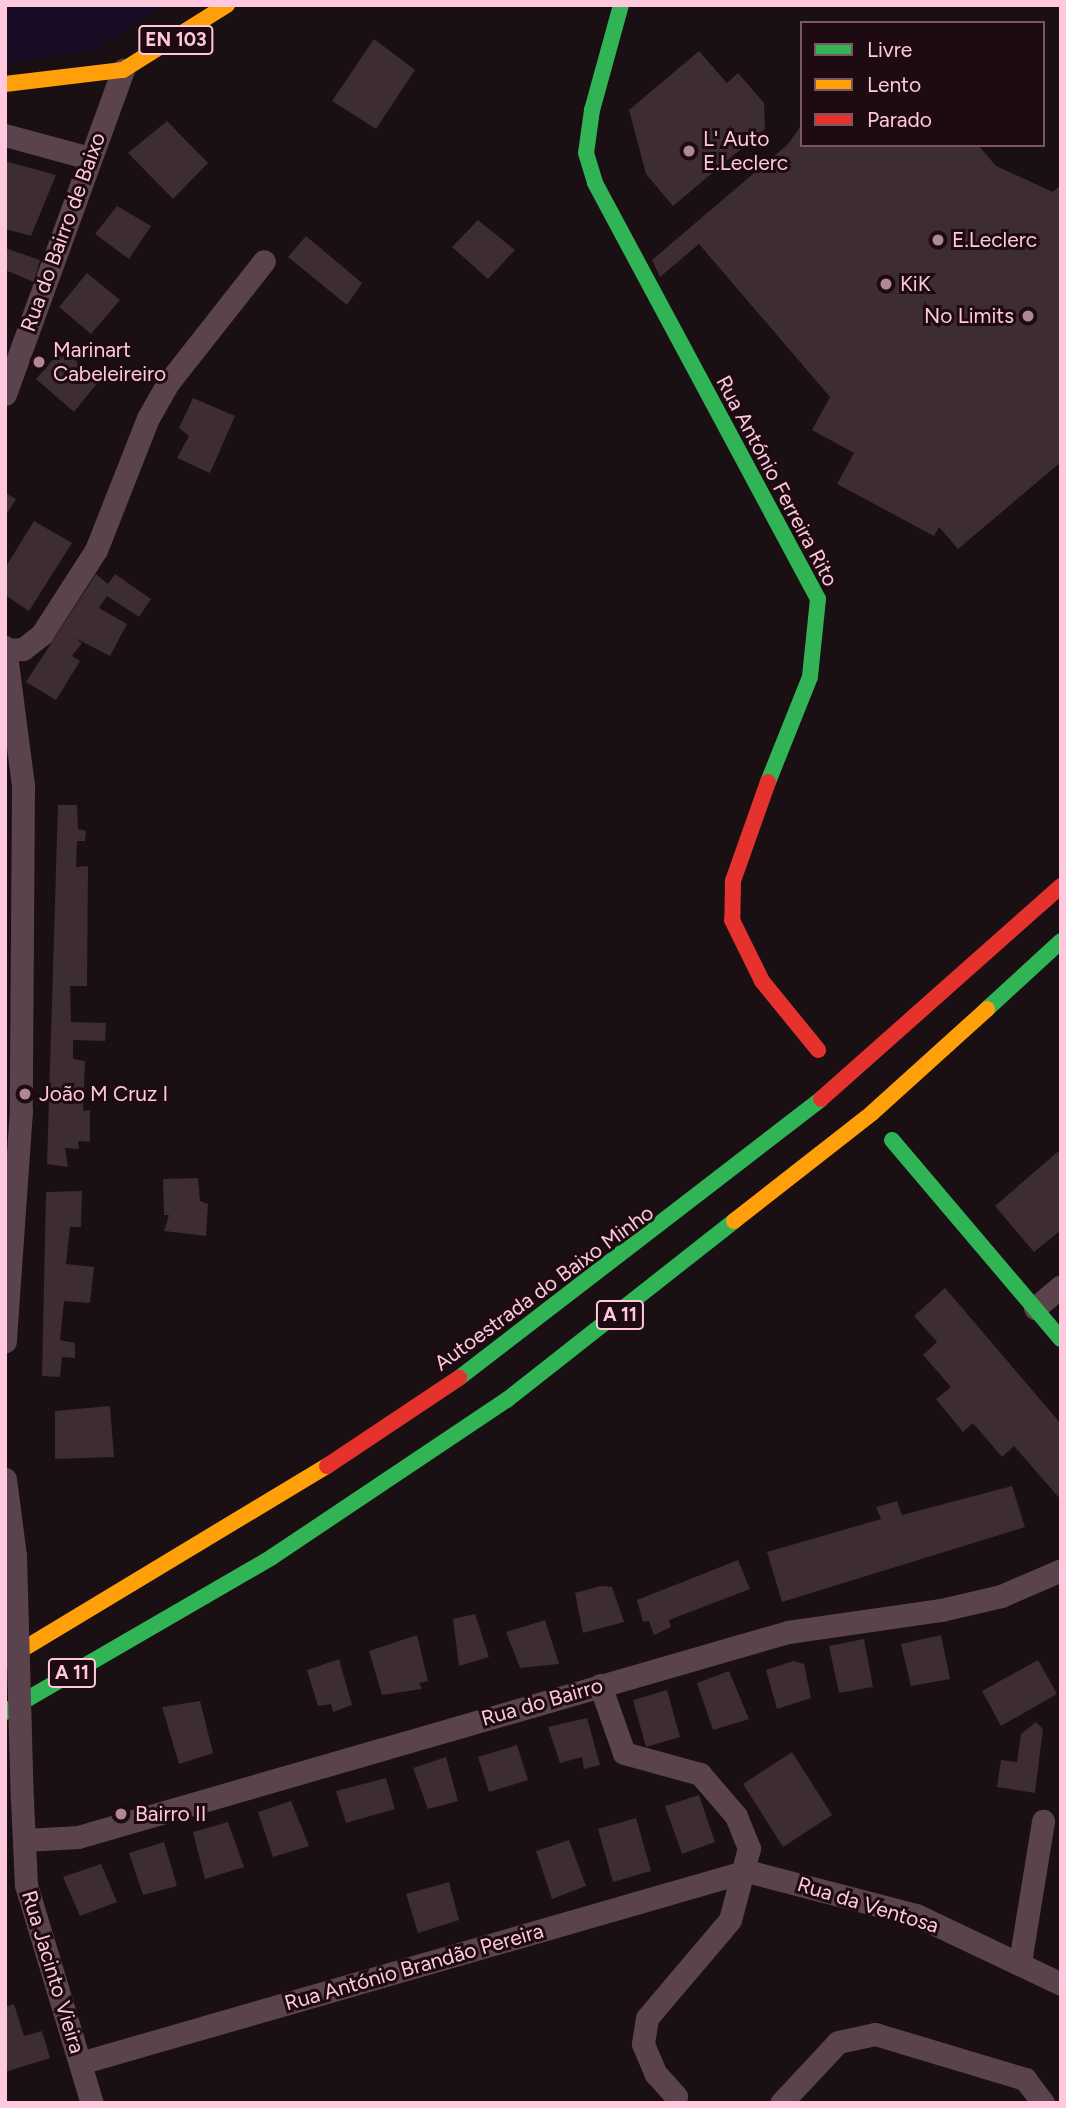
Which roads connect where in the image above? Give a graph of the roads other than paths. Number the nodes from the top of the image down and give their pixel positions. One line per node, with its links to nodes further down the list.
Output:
1 (227, 5): 3 (main road, EN 103)
2 (621, 5): 12 (main road, Rua António Ferreira Rito)
3 (123, 70): 4 (main road, EN 103); 6 (street, Rua do Bairro de Baixo)
4 (5, 84)
5 (5, 135): 6 (street)
6 (89, 158): 8 (street, Rua do Bairro de Baixo)
7 (264, 261): 9 (street)
8 (5, 394)
9 (6, 648): 13 (street)
10 (1061, 886): 22 (main road, Autoestrada do Baixo Minho / A 11)
11 (1061, 941): 24 (main road, A 11)
12 (818, 1050)
13 (13, 1053): 18 (street)
14 (892, 1140): 16 (main road)
15 (1061, 1286): 16 (street)
16 (1035, 1308): 17 (main road)
17 (1061, 1339)
18 (5, 1341)
19 (5, 1479): 20 (street, Rua Jacinto Vieira)
20 (5, 1492): 26 (street, Rua Jacinto Vieira, bridge)
21 (1061, 1570): 23 (street, Rua do Bairro)
22 (5, 1660)
23 (600, 1685): 26 (street, Rua do Bairro); 27 (street)
24 (5, 1712)
25 (1043, 1821): 28 (street)
26 (25, 1840): 30 (street, Rua Jacinto Vieira)
27 (747, 1871): 28 (street, Rua da Ventosa); 30 (street, Rua António Brandão Pereira); 31 (street)
28 (1020, 1962): 29 (street, Rua da Ventosa)
29 (1061, 1984)
30 (80, 2063): 32 (street, Rua Jacinto Vieira)
31 (677, 2101)
32 (92, 2103)
33 (781, 2103): 34 (street)
34 (1043, 2103)

